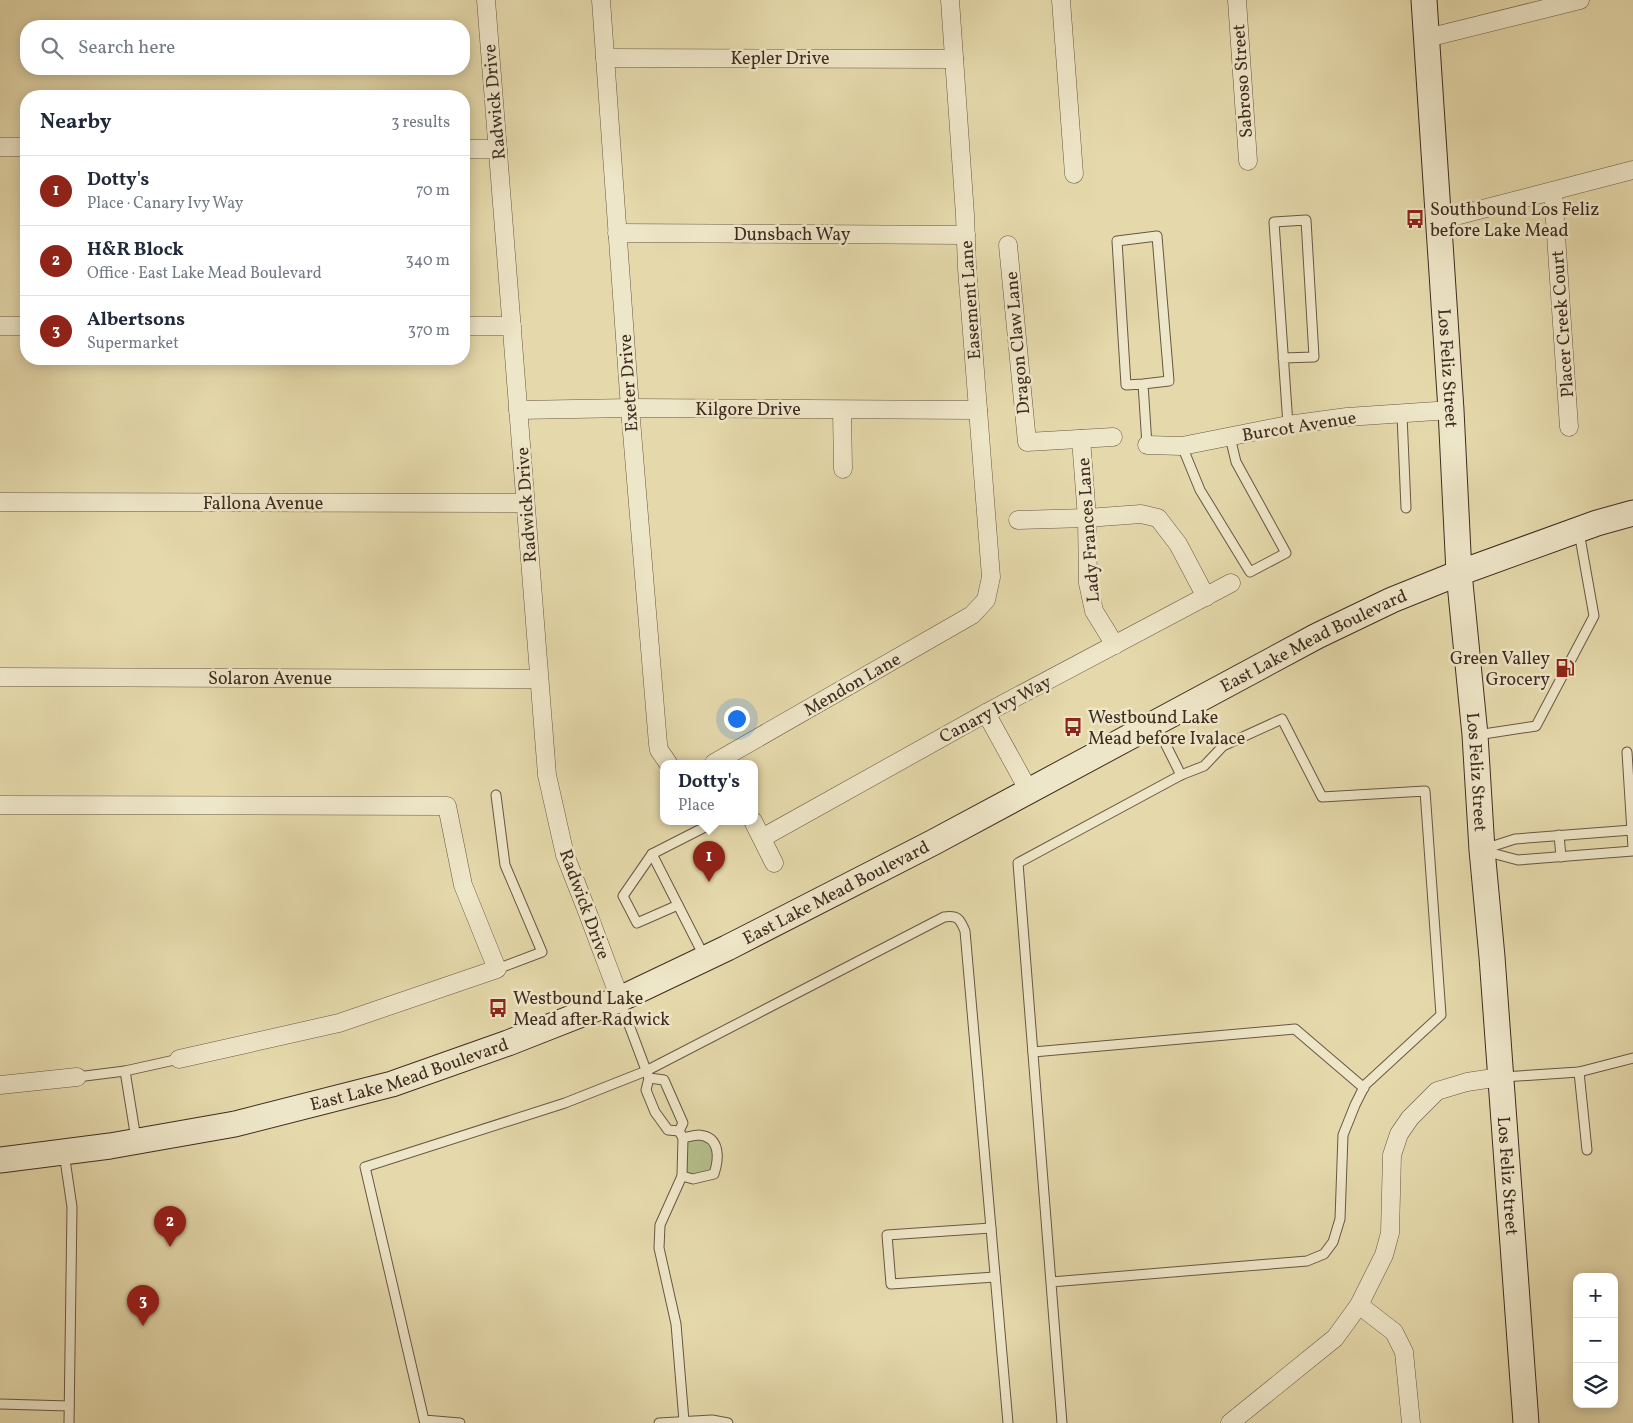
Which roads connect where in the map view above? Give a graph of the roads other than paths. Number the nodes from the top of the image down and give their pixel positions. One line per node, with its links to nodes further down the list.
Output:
1 (486, 0): 14 (street, Radwick Drive)
2 (601, 0): 9 (street, Exeter Drive)
3 (950, 0): 10 (street, Easement Lane)
4 (1061, 0): 17 (street)
5 (1237, 0): 15 (street, Sabroso Street)
6 (1424, 0): 8 (main road, Los Feliz Street)
7 (1580, 0): 8 (street)
8 (1426, 38): 19 (main road, Los Feliz Street)
9 (606, 58): 10 (street, Kepler Drive); 20 (street, Exeter Drive)
10 (954, 59): 21 (street, Easement Lane)
11 (0, 147): 12 (street)
12 (20, 147)
13 (470, 148): 14 (street)
14 (498, 149): 26 (street, Radwick Drive)
15 (1248, 161)
16 (1633, 170): 18 (street)
17 (1074, 174)
18 (1553, 191): 19 (street); 36 (street, Placer Creek Court)
19 (1440, 220): 33 (main road, Los Feliz Street)
20 (617, 233): 21 (street, Dunsbach Way); 29 (street, Exeter Drive)
21 (966, 235): 32 (street, Easement Lane)
22 (1008, 245): 39 (street, Dragon Claw Lane)
23 (0, 326): 24 (street)
24 (20, 326)
25 (470, 326): 26 (street)
26 (512, 326): 30 (street, Radwick Drive)
27 (1283, 358): 27 (lane); 35 (lane)
28 (1143, 384): 28 (lane); 40 (lane)
29 (630, 408): 30 (street, Kilgore Drive); 31 (street, Kilgore Drive); 61 (street, Exeter Drive)
30 (518, 410): 44 (street, Radwick Drive)
31 (842, 410): 32 (street, Kilgore Drive); 42 (street)
32 (978, 410): 53 (street, Easement Lane)
33 (1451, 410): 34 (street, Burcot Avenue); 50 (main road, Los Feliz Street)
34 (1402, 415): 35 (street, Burcot Avenue); 45 (lane)
35 (1288, 425): 38 (street, Burcot Avenue)
36 (1570, 427)
37 (1112, 436): 39 (street)
38 (1230, 437): 41 (street, Burcot Avenue); 41 (lane)
39 (1081, 438): 47 (street, Lady Frances Lane)
40 (1147, 445): 41 (street, Burcot Avenue)
41 (1182, 446)
42 (843, 469)
43 (0, 502): 44 (street, Fallona Avenue)
44 (525, 503): 56 (street, Radwick Drive)
45 (1406, 508)
46 (1633, 513): 49 (main road, East Lake Mead Boulevard)
47 (1087, 518): 48 (street); 52 (street); 54 (street, Lady Frances Lane)
48 (1018, 520)
49 (1579, 529): 50 (main road, East Lake Mead Boulevard); 59 (lane)
50 (1459, 573): 58 (main road, East Lake Mead Boulevard); 59 (main road, Los Feliz Street)
51 (1231, 583): 52 (street, Canary Ivy Way)
52 (1206, 597): 54 (street, Canary Ivy Way)
53 (986, 600): 62 (street, Mendon Lane)
54 (1115, 645): 57 (street, Canary Ivy Way)
55 (0, 677): 56 (street, Solaron Avenue)
56 (539, 680): 80 (street, Radwick Drive)
57 (986, 713): 64 (street); 71 (street, Canary Ivy Way)
58 (1155, 723): 63 (lane); 64 (main road, East Lake Mead Boulevard)
59 (1475, 735): 73 (main road, Los Feliz Street)
60 (1627, 752): 69 (lane)
61 (666, 760)
62 (719, 760)
63 (1181, 775): 81 (lane); 90 (lane)
64 (1028, 791): 78 (main road, East Lake Mead Boulevard)
65 (496, 795): 79 (lane)
66 (0, 806): 79 (street)
67 (755, 825): 71 (street)
68 (705, 827): 74 (lane)
69 (1632, 830): 70 (lane); 72 (lane)
70 (1559, 835): 73 (lane); 75 (lane)
71 (762, 838): 76 (street)
72 (1633, 849): 75 (lane)
73 (1482, 850): 75 (lane); 88 (main road, Los Feliz Street)
74 (652, 854): 77 (lane); 77 (lane)
75 (1561, 857)
76 (774, 863)
77 (678, 905): 78 (lane)
78 (706, 958): 80 (main road, East Lake Mead Boulevard)
79 (497, 969): 83 (street)
80 (620, 999): 86 (lane); 92 (main road, East Lake Mead Boulevard)
81 (1033, 1052): 90 (lane); 99 (lane)
82 (1633, 1058): 85 (lane)
83 (178, 1059): 84 (lane)
84 (125, 1071): 87 (lane); 92 (lane)
85 (1579, 1072): 88 (lane); 93 (lane)
86 (648, 1075): 91 (lane); 91 (lane); 97 (lane); 105 (lane)
87 (77, 1077): 89 (street)
88 (1500, 1077): 100 (street); 112 (main road, Los Feliz Street)
89 (0, 1086)
90 (1364, 1088): 99 (lane)
91 (681, 1135): 96 (lane); 96 (lane)
92 (137, 1142): 94 (main road, East Lake Mead Boulevard)
93 (1587, 1150)
94 (64, 1153): 95 (main road, East Lake Mead Boulevard); 102 (lane)
95 (0, 1160)
96 (682, 1176): 103 (lane)
97 (991, 1228): 98 (lane); 98 (lane)
98 (995, 1277): 108 (lane)
99 (1051, 1282): 109 (lane)
100 (1359, 1305): 110 (street); 111 (street)
101 (0, 1404): 102 (lane)
102 (69, 1406): 104 (lane)
103 (684, 1421): 106 (lane); 107 (lane)
104 (69, 1423)
105 (460, 1423)
106 (659, 1423)
107 (728, 1423)
108 (1008, 1423)
109 (1062, 1423)
110 (1230, 1423)
111 (1412, 1423)
112 (1526, 1423)

